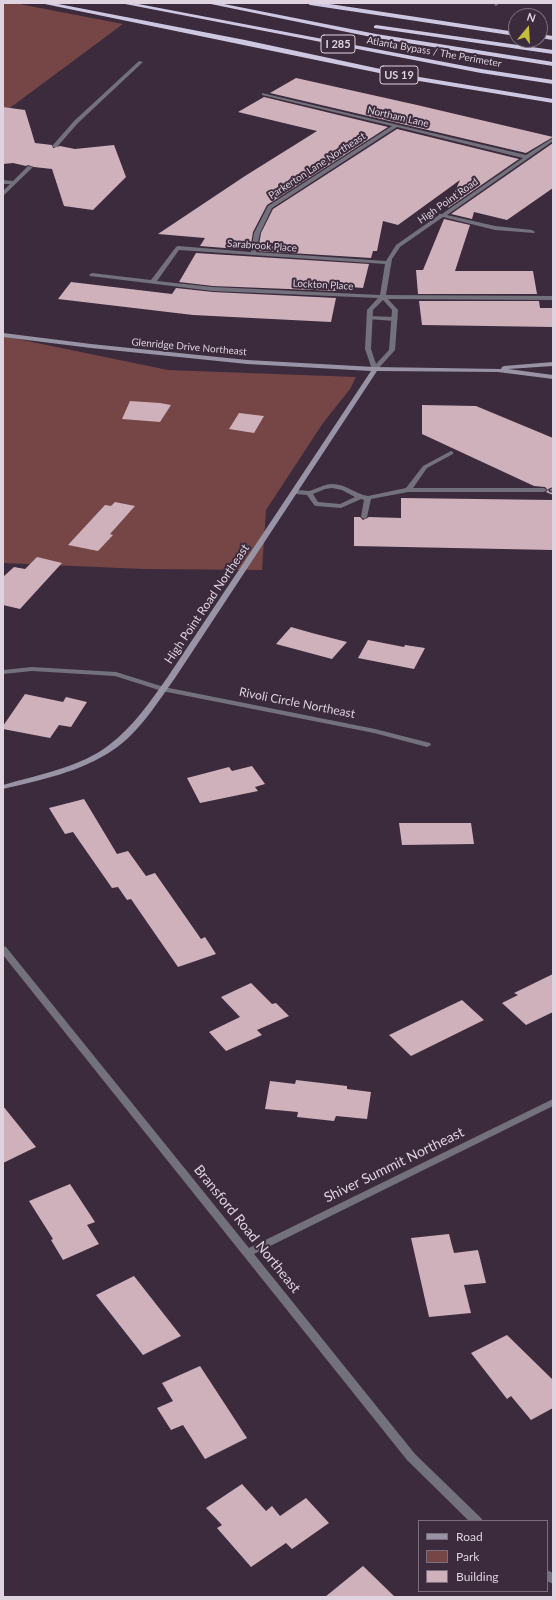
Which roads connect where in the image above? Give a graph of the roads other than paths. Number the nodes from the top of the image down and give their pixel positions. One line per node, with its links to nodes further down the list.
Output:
1 (43, 3): 7 (highway, US 19)
2 (123, 3): 11 (highway, Atlanta Bypass / The Perimeter / I 285)
3 (209, 3): 10 (highway, Atlanta Bypass / The Perimeter / I 285)
4 (221, 3): 8 (highway)
5 (310, 3): 6 (highway)
6 (508, 33)
7 (245, 42): 13 (highway, US 19); 14 (highway)
8 (553, 52)
9 (142, 62): 17 (street)
10 (553, 64)
11 (553, 82)
12 (264, 94): 15 (street, Northam Lane)
13 (553, 102)
14 (553, 109)
15 (396, 126): 18 (street, Northam Lane); 25 (street, Parkerton Lane Northeast)
16 (553, 139): 18 (street, High Point Road)
17 (55, 146)
18 (527, 157): 23 (street, High Point Road)
19 (30, 167): 21 (street)
20 (3, 182): 21 (street)
21 (14, 183): 22 (street)
22 (3, 194)
23 (441, 215): 24 (street); 26 (street, High Point Road)
24 (532, 232)
25 (253, 254): 26 (street, Sarabrook Place); 28 (street, Sarabrook Place)
26 (388, 263): 29 (street, High Point Road)
27 (92, 275): 28 (street, Lockton Place)
28 (153, 282): 29 (street, Lockton Place)
29 (383, 297): 30 (street, Lockton Place); 31 (street); 32 (street)
30 (553, 298)
31 (369, 318): 32 (street); 35 (street)
32 (394, 319): 35 (street)
33 (3, 335): 35 (street, Glenridge Drive Northeast)
34 (553, 364): 36 (street)
35 (375, 369): 36 (street, Glenridge Drive Northeast); 41 (street, High Point Road Northeast)
36 (498, 370): 37 (street)
37 (553, 377)
38 (451, 453): 39 (street)
39 (408, 490): 40 (street); 44 (street)
40 (544, 490)
41 (296, 492): 42 (street); 47 (street, High Point Road Northeast)
42 (310, 494): 43 (street); 43 (street)
43 (360, 497): 44 (street)
44 (368, 498): 45 (street)
45 (364, 517)
46 (3, 672): 47 (street, Rivoli Circle Northeast)
47 (162, 689): 48 (street, Rivoli Circle Northeast); 49 (street, High Point Road Northeast)
48 (427, 745)
49 (3, 787)
50 (3, 949): 52 (street, Bransford Road Northeast)
51 (553, 1102): 52 (street, Shiver Summit Northeast)
52 (247, 1253): 53 (street, Bransford Road Northeast)
53 (476, 1520)

